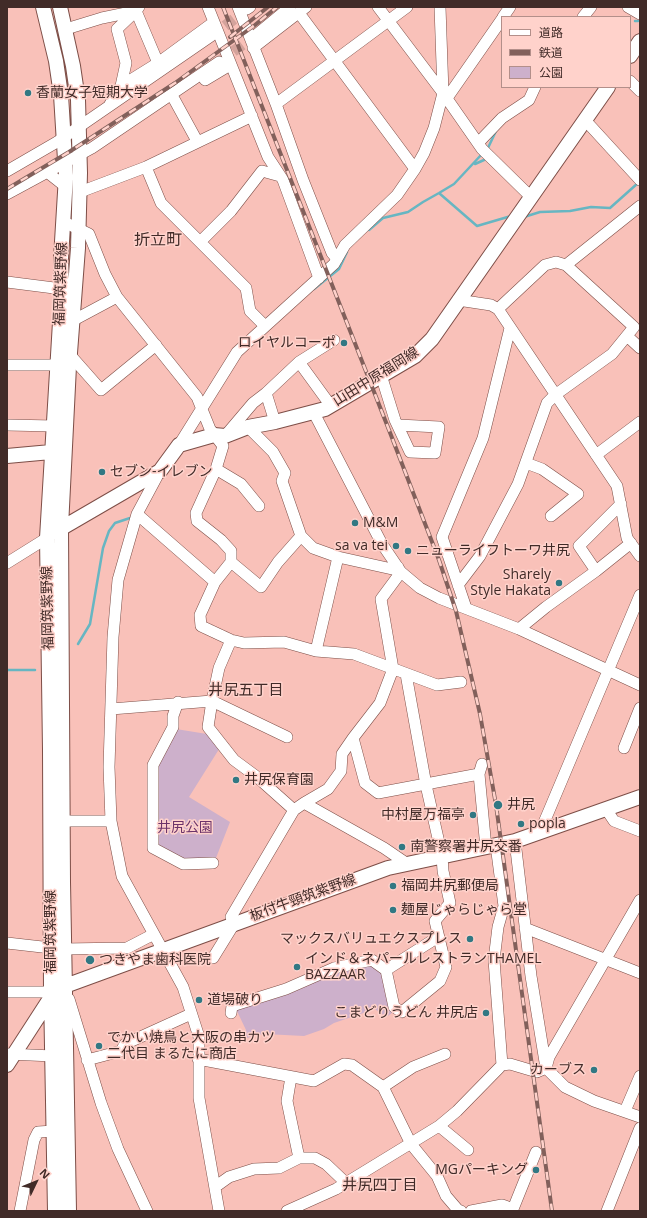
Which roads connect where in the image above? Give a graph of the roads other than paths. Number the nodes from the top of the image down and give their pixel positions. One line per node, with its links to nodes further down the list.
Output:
1 (43, 7): 41 (main road, 福岡筑紫野線)
2 (60, 7): 19 (main road, 福岡筑紫野線)
3 (208, 7): 18 (street)
4 (378, 7): 16 (street)
5 (407, 7): 16 (street)
6 (440, 7): 33 (street)
7 (510, 7): 14 (street)
8 (591, 7): 15 (street)
9 (628, 7): 13 (street)
10 (245, 8): 23 (street)
11 (138, 9): 19 (street); 26 (street); 29 (street)
12 (298, 9): 20 (street); 23 (street); 25 (street)
13 (640, 14)
14 (504, 16)
15 (584, 16)
16 (388, 21): 25 (street); 33 (street)
17 (501, 21): 33 (street)
18 (214, 22): 26 (street); 27 (street)
19 (66, 29): 39 (main road, 福岡筑紫野線)
20 (256, 34)
21 (211, 36): 36 (street)
22 (640, 41): 24 (main road)
23 (253, 48): 35 (street)
24 (631, 54)
25 (336, 61): 35 (street); 47 (street)
26 (158, 63): 29 (street)
27 (224, 63): 34 (street); 37 (street); 40 (street)
28 (631, 81): 32 (street)
29 (121, 86): 36 (street)
30 (535, 88): 43 (street)
31 (607, 88): 38 (main road, 山田中原福岡線)
32 (640, 92)
33 (445, 96): 43 (street); 47 (street)
34 (174, 99): 40 (street); 42 (street)
35 (276, 104): 60 (street)
36 (108, 108): 39 (street)
37 (252, 116): 42 (street); 50 (street)
38 (585, 120): 51 (street); 55 (main road, 山田中原福岡線)
39 (80, 126): 41 (street); 44 (main road, 福岡筑紫野線)
40 (124, 127): 44 (street)
41 (63, 137): 45 (main road, 福岡筑紫野線); 48 (street)
42 (197, 141): 46 (street)
43 (483, 149): 55 (street)
44 (80, 154): 45 (street); 53 (main road, 福岡筑紫野線)
45 (65, 162): 49 (street); 52 (main road, 福岡筑紫野線)
46 (146, 167): 53 (street); 59 (street)
47 (415, 169): 60 (street)
48 (7, 171)
49 (47, 172): 52 (street); 54 (street)
50 (280, 176): 59 (street); 62 (street)
51 (638, 178)
52 (66, 187): 57 (main road, 福岡筑紫野線)
53 (80, 192): 58 (main road, 福岡筑紫野線)
54 (7, 194)
55 (531, 197): 66 (main road, 山田中原福岡線)
56 (640, 206): 61 (street)
57 (64, 222): 58 (street); 64 (main road, 福岡筑紫野線)
58 (79, 229): 65 (street); 68 (main road, 福岡筑紫野線)
59 (200, 242): 70 (street)
60 (337, 259): 62 (street)
61 (566, 265): 67 (street); 69 (street)
62 (319, 278): 70 (street)
63 (7, 282): 64 (street)
64 (62, 289): 79 (main road, 福岡筑紫野線)
65 (117, 296): 68 (street); 74 (street)
66 (458, 300): 67 (street); 80 (main road, 山田中原福岡線)
67 (498, 310): 71 (street)
68 (74, 320): 76 (main road, 福岡筑紫野線)
69 (637, 323): 72 (street)
70 (265, 326): 84 (street)
71 (510, 328): 82 (street); 115 (street)
72 (627, 336): 75 (street); 82 (street)
73 (334, 340): 77 (street)
74 (156, 345): 76 (street); 84 (street)
75 (640, 348)
76 (71, 356): 94 (main road, 福岡筑紫野線)
77 (299, 362): 81 (street); 83 (street)
78 (7, 365): 79 (street)
79 (57, 365): 90 (main road, 福岡筑紫野線)
80 (381, 375): 83 (main road, 山田中原福岡線); 89 (street)
81 (266, 393): 86 (street); 92 (street)
82 (555, 394): 95 (street); 97 (street)
83 (331, 406): 85 (main road, 山田中原福岡線)
84 (202, 409): 92 (street); 93 (street)
85 (314, 413): 86 (main road, 山田中原福岡線); 112 (street)
86 (275, 422): 91 (main road, 山田中原福岡線)
87 (640, 422): 95 (street)
88 (7, 425): 90 (street)
89 (398, 425)
90 (54, 426): 94 (main road, 福岡筑紫野線)
91 (248, 427): 92 (main road, 山田中原福岡線); 105 (street)
92 (216, 433): 93 (main road, 山田中原福岡線); 98 (street)
93 (183, 444): 99 (main road)
94 (60, 451): 96 (main road); 104 (main road, 福岡筑紫野線); 106 (main road, 福岡筑紫野線)
95 (596, 454): 100 (street)
96 (7, 456)
97 (526, 463): 103 (street); 115 (street)
98 (216, 469): 101 (street); 110 (street)
99 (160, 471): 102 (street); 104 (main road)
100 (621, 504): 107 (street); 113 (street)
101 (259, 506)
102 (138, 512): 114 (street); 129 (street)
103 (551, 516)
104 (61, 527): 106 (main road); 138 (main road, 福岡筑紫野線)
105 (301, 536): 109 (street); 110 (street)
106 (47, 538): 111 (street); 153 (main road, 福岡筑紫野線)
107 (631, 543): 108 (street); 113 (street)
108 (640, 556)
109 (338, 557): 112 (street); 120 (street)
110 (231, 562): 114 (street)
111 (7, 563)
112 (400, 570): 117 (street); 121 (street)
113 (596, 571): 118 (street)
114 (215, 582): 119 (street)
115 (458, 585): 117 (street)
116 (640, 595): 122 (street)
117 (466, 608): 118 (street)
118 (519, 629): 122 (street)
119 (231, 640): 120 (street); 126 (street)
120 (316, 651): 121 (street)
121 (393, 669): 123 (street); 131 (street)
122 (607, 671): 125 (street); 141 (street)
123 (406, 674): 124 (street); 133 (street)
124 (461, 682)
125 (640, 685)
126 (212, 701): 127 (street); 130 (street); 137 (street)
127 (178, 702): 129 (street); 145 (street)
128 (640, 708): 132 (street)
129 (111, 709): 139 (street)
130 (287, 737)
131 (353, 738): 133 (street); 135 (street)
132 (624, 748)
133 (426, 784): 143 (street); 144 (street)
134 (640, 798): 136 (main road, 板付牛頸筑紫野線)
135 (304, 803): 137 (street); 146 (street)
136 (606, 809): 140 (street); 141 (main road, 板付牛頸筑紫野線)
137 (294, 810): 148 (street)
138 (63, 821): 139 (street); 153 (main road, 福岡筑紫野線)
139 (111, 821): 150 (street)
140 (640, 831)
141 (540, 832): 142 (main road, 板付牛頸筑紫野線)
142 (514, 841): 143 (main road, 板付牛頸筑紫野線); 149 (street)
143 (491, 846): 144 (main road, 板付牛頸筑紫野線); 169 (street)
144 (442, 856): 146 (main road, 板付牛頸筑紫野線); 151 (street)
145 (213, 863)
146 (406, 863): 148 (main road, 板付牛頸筑紫野線)
147 (640, 900): 156 (street)
148 (234, 924): 154 (main road, 板付牛頸筑紫野線); 155 (street)
149 (525, 928): 156 (street); 170 (street)
150 (154, 934): 153 (street); 154 (street)
151 (438, 937): 157 (street); 157 (street)
152 (7, 943): 153 (street)
153 (58, 948): 159 (main road, 福岡筑紫野線); 161 (main road, 福岡筑紫野線)
154 (163, 950): 159 (main road, 板付牛頸筑紫野線); 163 (street)
155 (213, 958)
156 (606, 959): 158 (street); 170 (street)
157 (386, 970): 162 (street)
158 (640, 973)
159 (65, 986): 161 (main road, 板付牛頸筑紫野線); 168 (street); 189 (main road, 福岡筑紫野線)
160 (7, 992): 161 (street)
161 (51, 994): 165 (main road, 福岡筑紫野線); 166 (main road, 板付牛頸筑紫野線)
162 (231, 1013)
163 (190, 1014): 167 (street); 168 (street)
164 (445, 1054): 173 (street)
165 (53, 1056): 166 (street); 178 (main road, 福岡筑紫野線)
166 (9, 1058)
167 (198, 1059): 171 (street); 184 (street)
168 (87, 1060): 190 (street)
169 (502, 1065): 170 (street); 176 (street)
170 (546, 1068): 174 (street)
171 (291, 1076): 173 (street); 182 (street)
172 (640, 1076): 174 (street)
173 (383, 1088): 179 (street)
174 (625, 1111): 175 (street)
175 (640, 1117)
176 (438, 1126): 179 (street); 180 (street)
177 (640, 1128): 195 (street)
178 (54, 1131): 187 (street); 188 (main road, 福岡筑紫野線)
179 (411, 1144): 183 (street); 193 (street)
180 (468, 1150)
181 (536, 1152): 186 (street)
182 (299, 1158): 183 (street); 184 (street)
183 (346, 1184): 185 (street)
184 (215, 1187): 191 (street)
185 (304, 1207): 192 (street)
186 (515, 1210): 194 (street)
187 (20, 1211)
188 (56, 1211)
189 (69, 1211)
190 (147, 1211)
191 (219, 1211)
192 (287, 1211)
193 (459, 1211)
194 (472, 1211)
195 (607, 1211)

